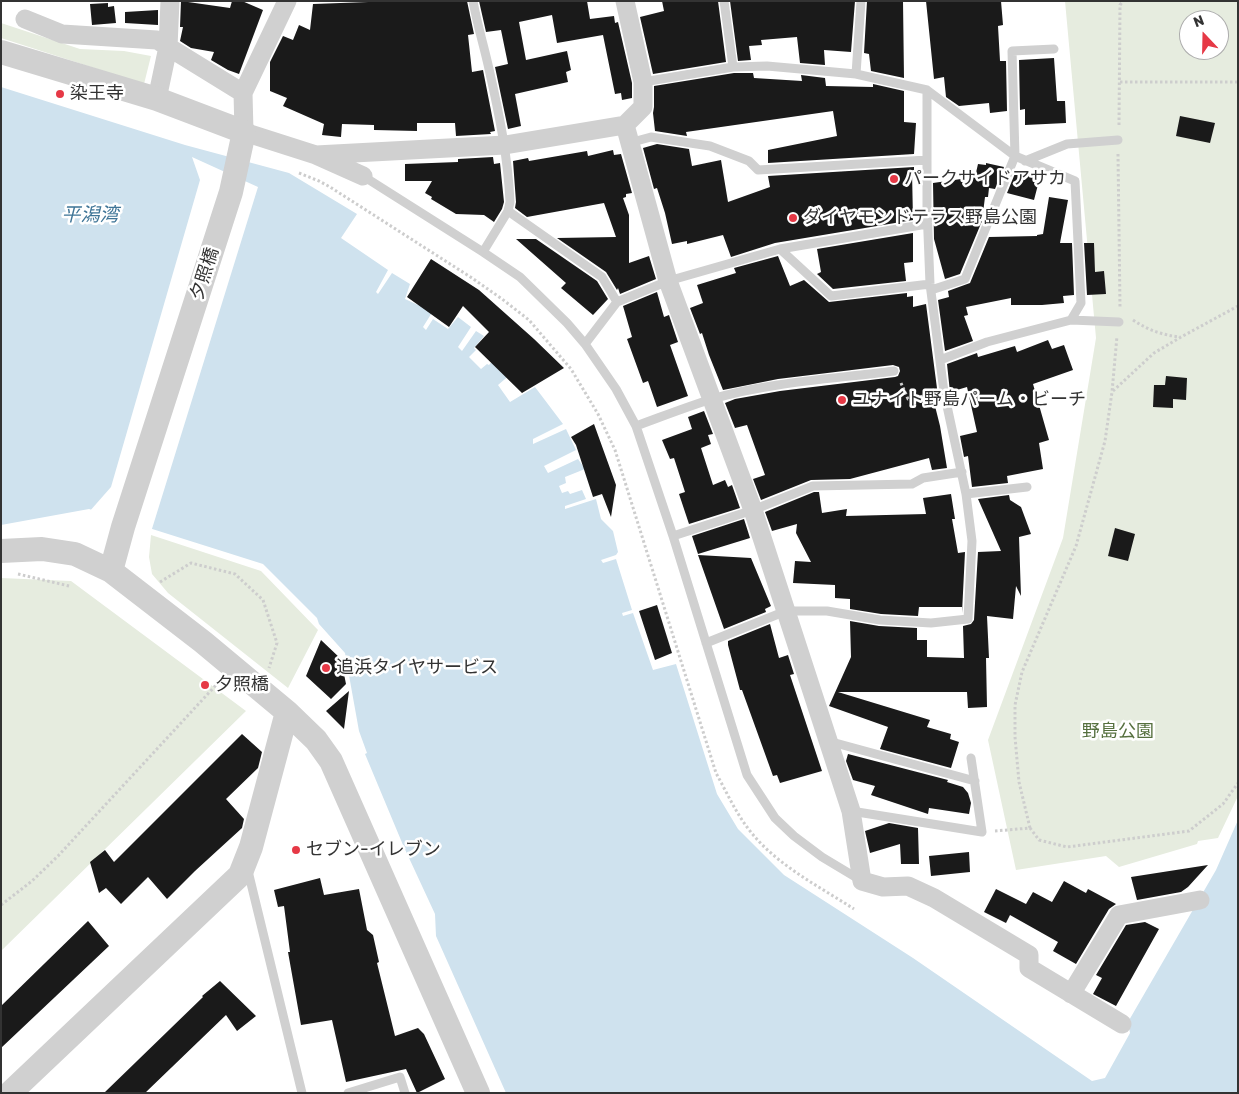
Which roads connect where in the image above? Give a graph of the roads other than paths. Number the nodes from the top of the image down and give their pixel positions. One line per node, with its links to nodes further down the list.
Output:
1 (170, 1): 8 (street)
2 (287, 1): 15 (street)
3 (474, 1): 21 (lane)
4 (626, 1): 13 (street)
5 (724, 1): 11 (lane)
6 (861, 1): 12 (lane)
7 (25, 19): 8 (street)
8 (168, 47): 15 (street); 16 (street)
9 (1054, 49): 23 (lane)
10 (1, 52): 16 (street)
11 (733, 66): 12 (lane); 13 (lane)
12 (856, 74): 14 (lane)
13 (644, 82): 17 (street)
14 (927, 90): 23 (lane); 24 (lane)
15 (243, 93): 18 (street)
16 (157, 99): 18 (street)
17 (625, 124): 20 (street); 21 (street)
18 (244, 132): 22 (street); 47 (street, 夕照橋)
19 (1118, 140): 25 (lane)
20 (629, 143): 24 (lane); 31 (street)
21 (505, 145): 22 (street); 27 (lane)
22 (316, 155): 26 (street)
23 (1015, 156): 25 (lane); 32 (lane)
24 (926, 160): 28 (lane)
25 (1025, 161): 34 (lane)
26 (363, 176): 30 (lane)
27 (508, 211): 30 (lane); 33 (lane)
28 (927, 224): 29 (lane); 32 (lane)
29 (780, 249): 31 (lane); 32 (lane)
30 (484, 252): 36 (lane)
31 (668, 281): 33 (lane); 39 (street)
32 (930, 287): 37 (lane)
33 (617, 302): 36 (lane)
34 (1071, 320): 35 (lane); 37 (lane)
35 (1119, 322)
36 (585, 344): 40 (lane)
37 (940, 360): 41 (lane)
38 (894, 371): 39 (lane)
39 (712, 399): 40 (lane); 44 (street)
40 (636, 426): 45 (lane)
41 (962, 472): 43 (lane); 44 (lane)
42 (1027, 487): 43 (lane)
43 (966, 494): 48 (lane)
44 (753, 510): 45 (lane); 48 (street)
45 (673, 536): 49 (lane)
46 (1, 551): 47 (street)
47 (110, 570): 50 (street)
48 (786, 611): 49 (lane); 51 (street)
49 (706, 643): 56 (lane)
50 (287, 712): 55 (street); 64 (street)
51 (828, 741): 53 (lane); 54 (street)
52 (971, 758): 53 (lane)
53 (975, 781): 54 (lane)
54 (851, 811): 56 (street)
55 (246, 861): 60 (street); 61 (lane)
56 (862, 881): 58 (street)
57 (1200, 900): 58 (street)
58 (1072, 994): 59 (street)
59 (1122, 1024)
60 (10, 1093)
61 (302, 1093)
62 (348, 1093): 63 (lane)
63 (406, 1093)
64 (478, 1093)

